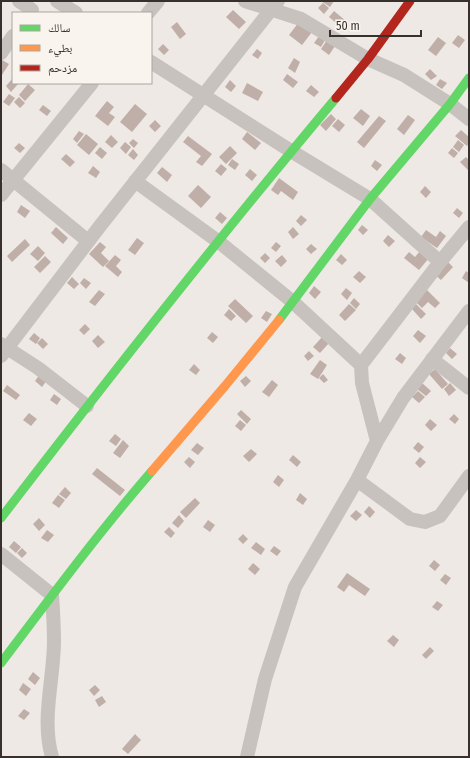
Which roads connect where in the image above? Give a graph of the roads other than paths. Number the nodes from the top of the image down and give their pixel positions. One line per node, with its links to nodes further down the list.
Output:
1 (19, 1): 7 (street)
2 (58, 1): 8 (street)
3 (158, 1): 9 (street)
4 (245, 1): 6 (street)
5 (410, 1): 12 (street)
6 (275, 5): 12 (street); 16 (street)
7 (33, 8)
8 (74, 12)
9 (149, 12)
10 (12, 37): 11 (street)
11 (1, 52)
12 (368, 59): 17 (street); 19 (street)
13 (152, 63): 16 (street)
14 (469, 78): 17 (street)
15 (91, 84): 21 (street)
16 (203, 95): 19 (street); 22 (street)
17 (450, 104): 18 (street); 24 (street)
18 (469, 119)
19 (291, 151): 24 (street); 27 (street)
20 (1, 170): 21 (street)
21 (13, 180): 23 (street); 26 (street)
22 (135, 181): 26 (street); 27 (street)
23 (1, 195)
24 (370, 199): 28 (street); 29 (street)
25 (469, 227): 28 (street)
26 (88, 241): 31 (street)
27 (219, 242): 29 (street); 35 (street)
28 (440, 262): 33 (street)
29 (293, 302): 33 (street); 41 (street)
30 (469, 311): 32 (street)
31 (3, 349): 35 (street)
32 (432, 359): 34 (street); 36 (street)
33 (361, 365): 36 (street)
34 (469, 388)
35 (87, 406): 39 (street)
36 (376, 441): 38 (street)
37 (469, 476): 38 (street)
38 (357, 480): 44 (street)
39 (1, 518)
40 (1, 554): 41 (street)
41 (52, 595): 42 (street); 43 (street)
42 (1, 663)
43 (52, 757)
44 (247, 757)

